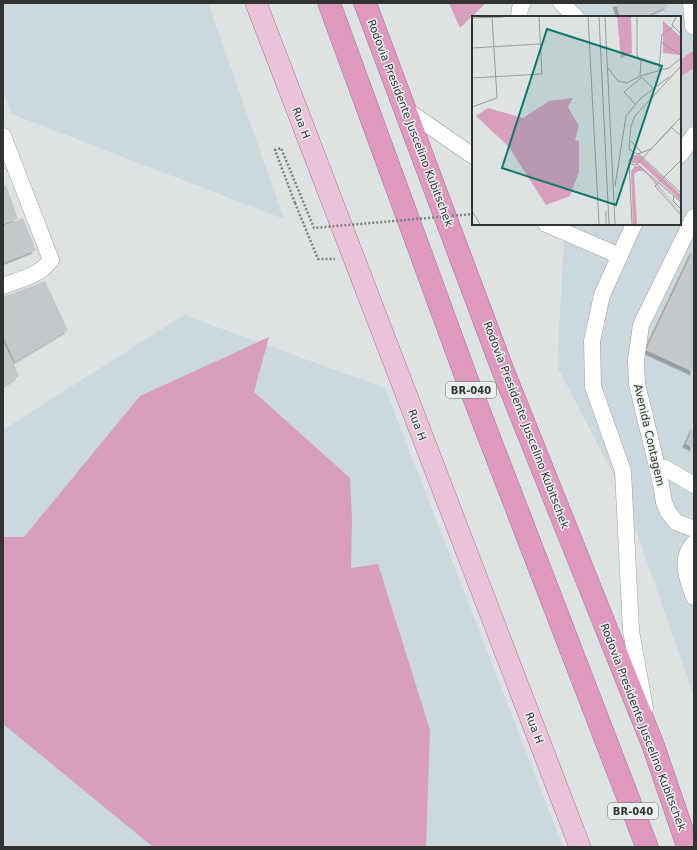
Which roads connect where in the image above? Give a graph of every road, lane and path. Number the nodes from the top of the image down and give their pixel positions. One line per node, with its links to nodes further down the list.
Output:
1 (256, 3): 20 (main road, Rua H)
2 (329, 3): 28 (highway, BR-040)
3 (365, 3): 10 (highway, Rodovia Presidente Juscelino Kubitschek / BR-040)
4 (523, 3): 7 (street)
5 (561, 3): 8 (street)
6 (691, 3): 9 (street)
7 (519, 16)
8 (575, 16)
9 (689, 28)
10 (405, 109): 14 (street); 27 (highway, Rodovia Presidente Juscelino Kubitschek / BR-040)
11 (689, 135): 13 (street)
12 (3, 136): 21 (street)
13 (681, 153)
14 (472, 155)
15 (472, 214): 20 (path, bridge)
16 (694, 217): 24 (street, Avenida Contagem)
17 (548, 225): 19 (street)
18 (634, 225): 19 (street)
19 (620, 256): 27 (street)
20 (352, 258): 29 (main road, Rua H)
21 (3, 286)
22 (665, 468): 23 (street, Avenida Contagem)
23 (694, 485)
24 (694, 529)
25 (694, 543): 26 (street)
26 (693, 593)
27 (653, 745): 32 (highway, Rodovia Presidente Juscelino Kubitschek / BR-040)
28 (620, 775): 30 (highway); 31 (highway, BR-040)
29 (580, 847)
30 (639, 847)
31 (647, 847)
32 (688, 847)

